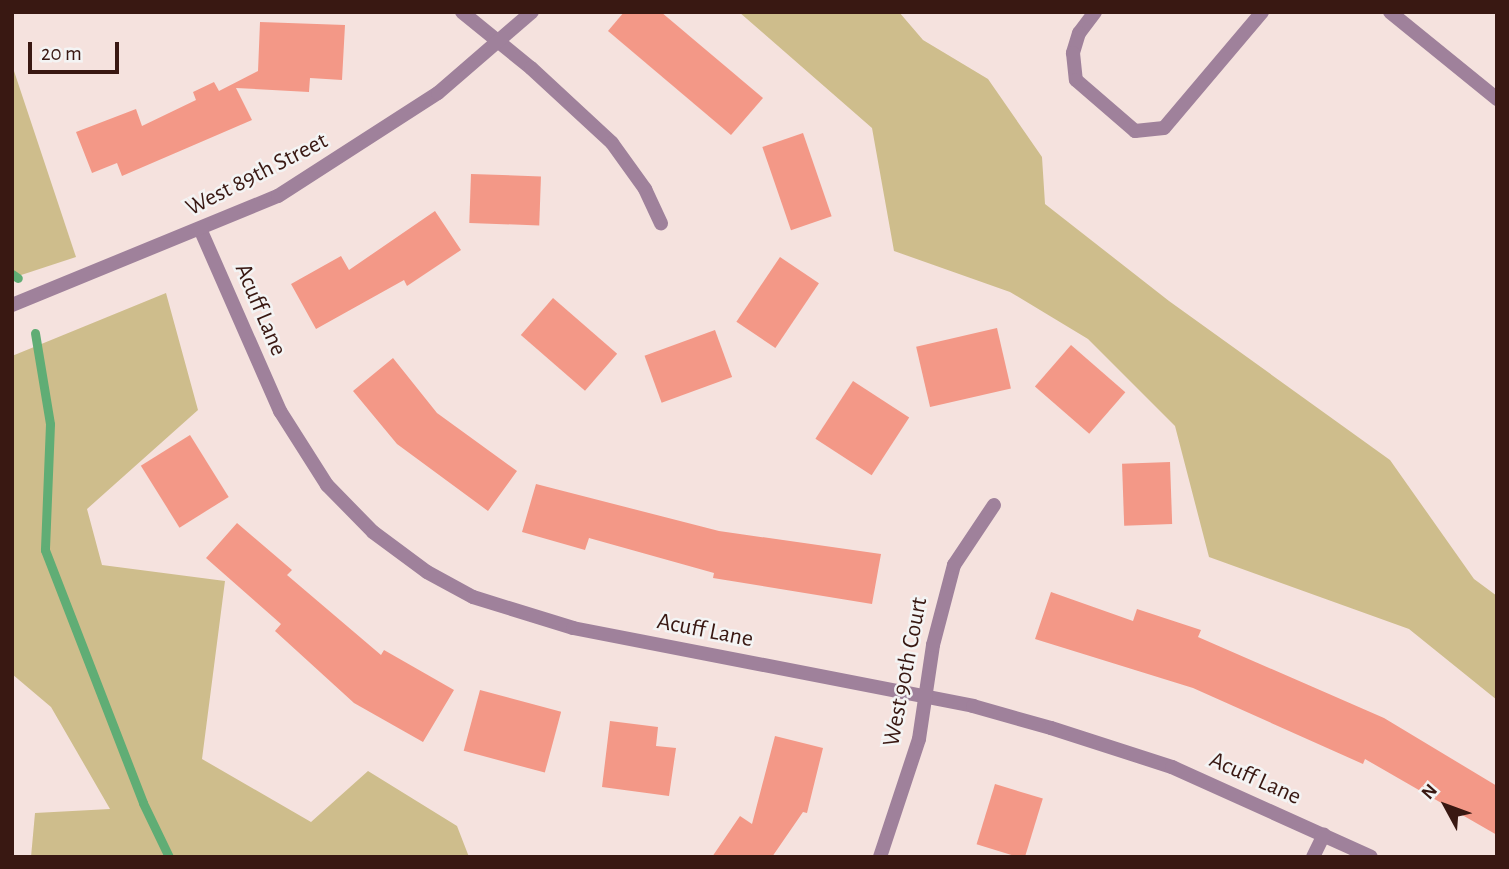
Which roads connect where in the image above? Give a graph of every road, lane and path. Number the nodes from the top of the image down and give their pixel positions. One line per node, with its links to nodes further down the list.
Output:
1 (462, 12): 6 (street)
2 (532, 12): 6 (street, West 89th Street)
3 (1096, 12): 4 (street)
4 (1262, 12)
5 (1390, 12): 7 (street)
6 (499, 43): 8 (street); 9 (street, West 89th Street)
7 (1497, 99)
8 (661, 223)
9 (201, 231): 10 (street, West 89th Street); 12 (street, Acuff Lane)
10 (12, 305)
11 (994, 505): 12 (street, West 90th Court)
12 (925, 697): 13 (street, Acuff Lane); 14 (street, West 90th Court)
13 (1324, 834): 15 (street); 16 (street, Acuff Lane)
14 (880, 857)
15 (1313, 857)
16 (1371, 857)

